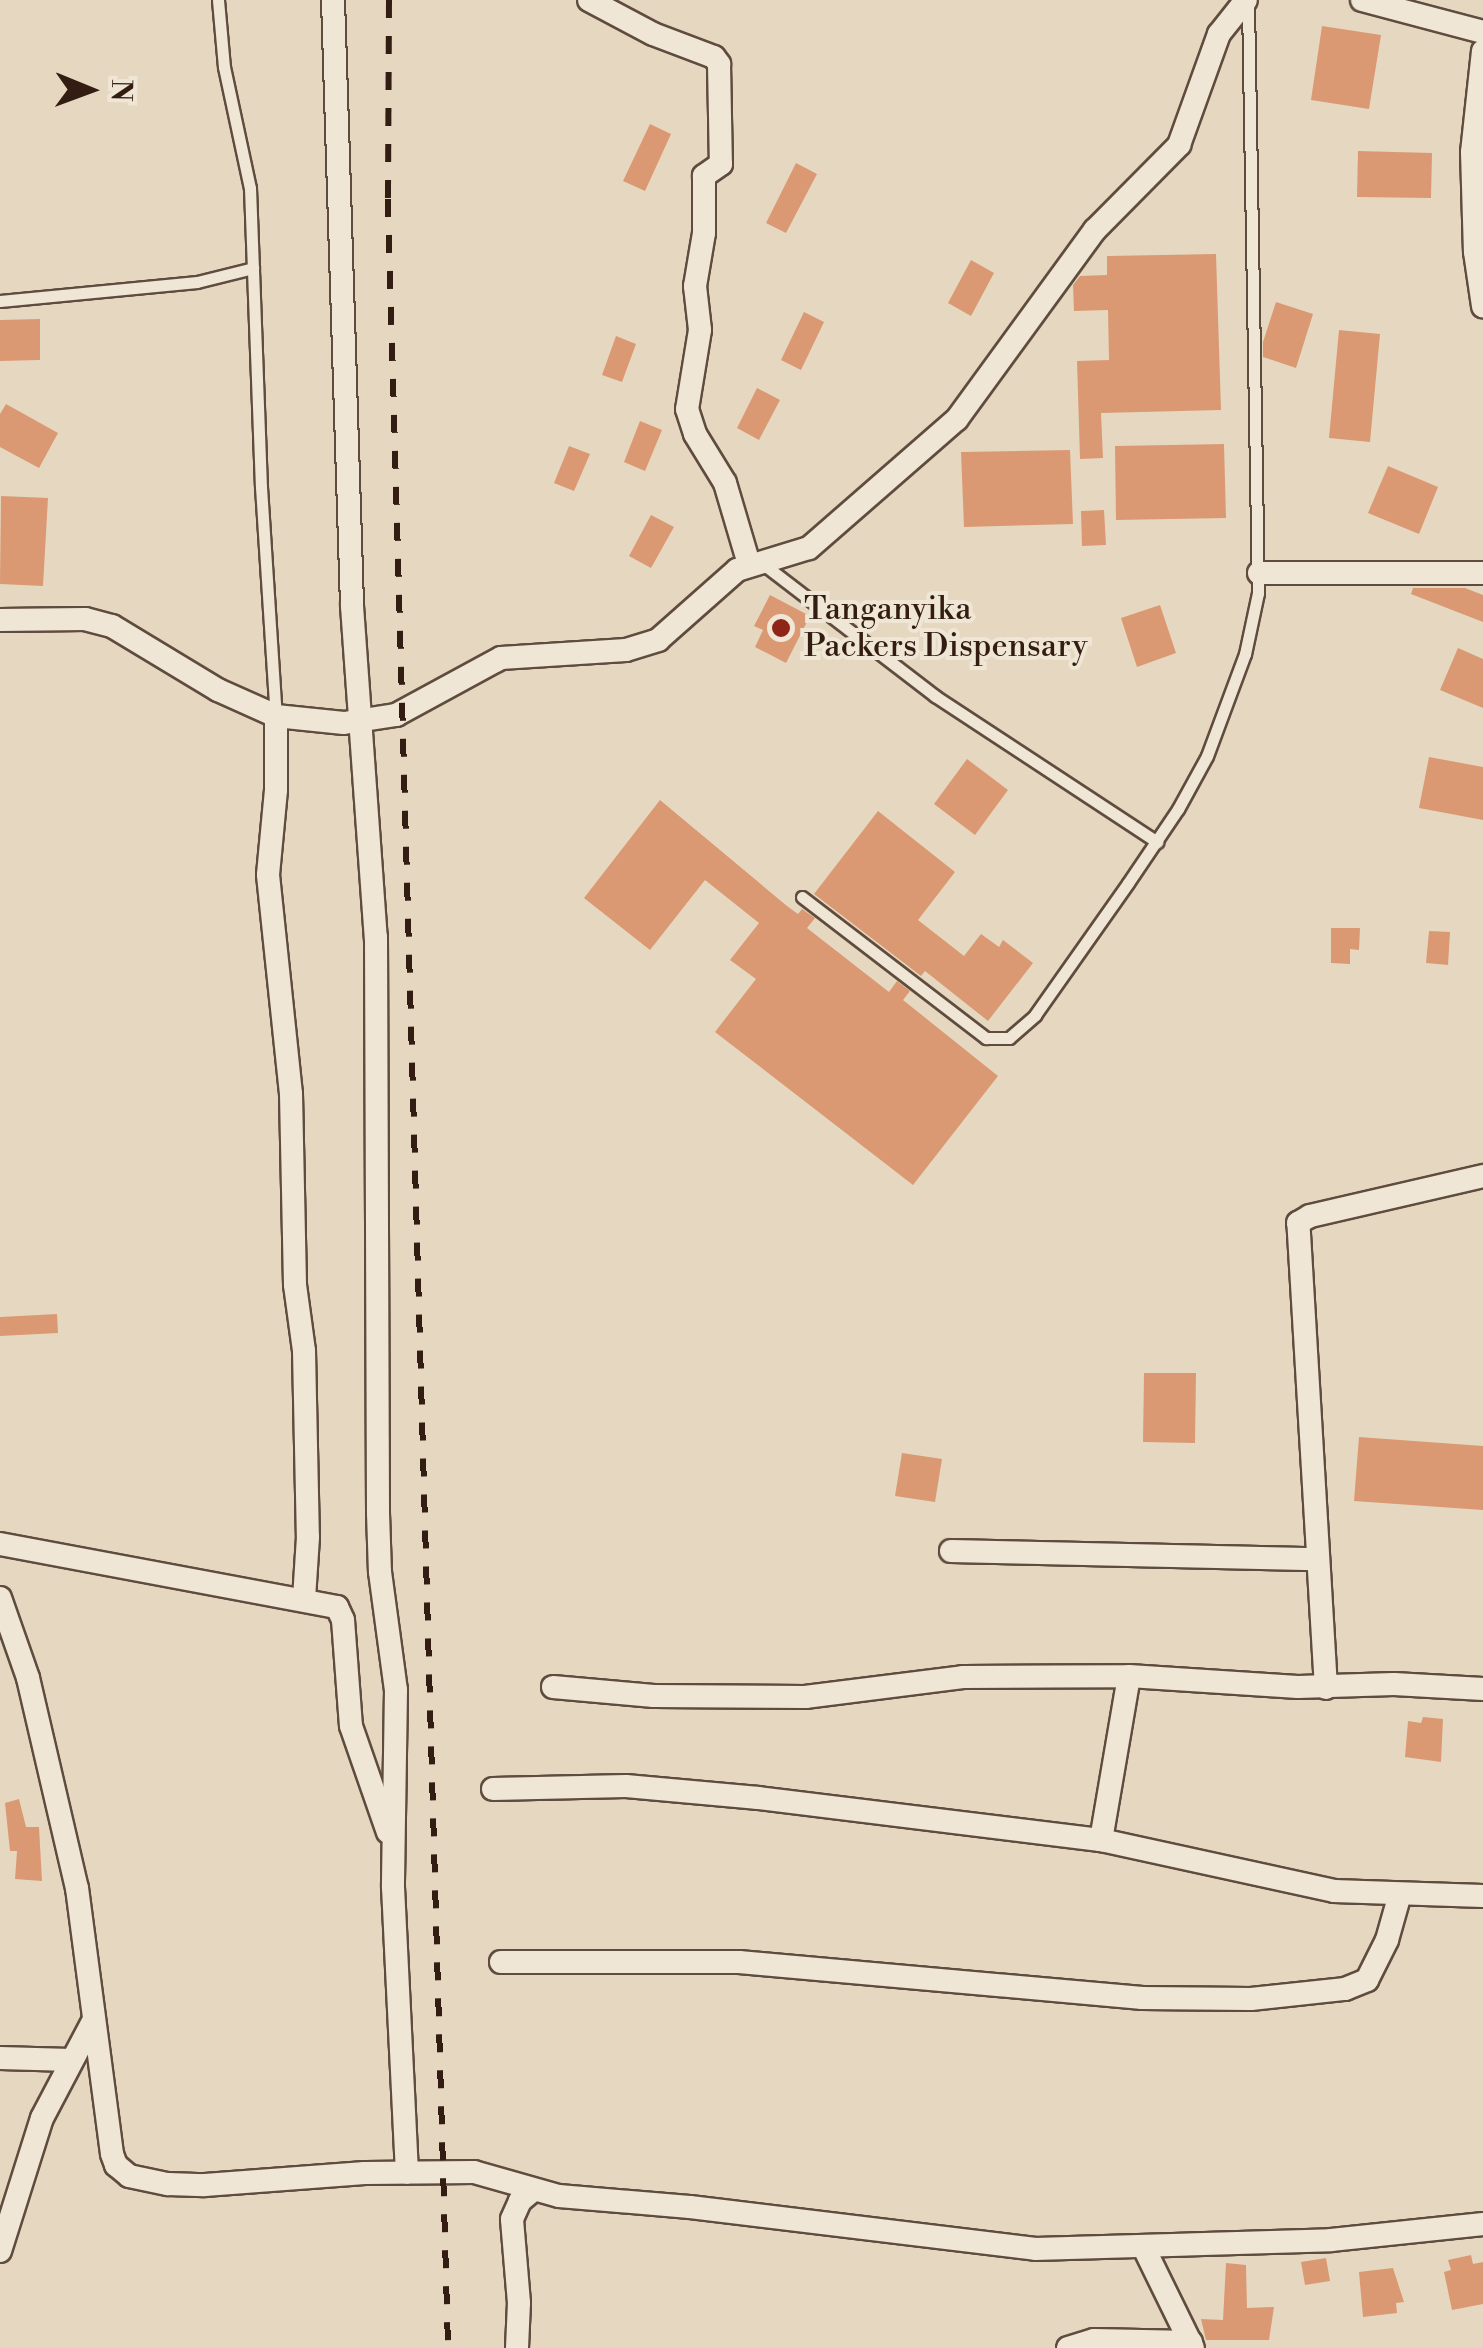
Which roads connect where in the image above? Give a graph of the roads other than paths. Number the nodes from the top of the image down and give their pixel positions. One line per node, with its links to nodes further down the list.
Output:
1 (218, 0): 8 (lane)
2 (334, 0): 16 (street)
3 (589, 0): 11 (street)
4 (1247, 0): 11 (street); 12 (lane)
5 (1362, 0): 6 (street)
6 (1483, 32)
7 (1483, 51): 10 (street)
8 (253, 268): 9 (lane); 15 (lane)
9 (0, 301)
10 (1483, 306)
11 (755, 563): 16 (street); 17 (lane)
12 (1259, 573): 13 (street); 17 (lane)
13 (1483, 573)
14 (0, 620): 15 (street)
15 (276, 716): 16 (street); 24 (street)
16 (361, 723): 30 (street)
17 (1157, 842): 18 (lane)
18 (802, 897)
19 (1483, 1176): 22 (street)
20 (0, 1544): 24 (street)
21 (951, 1551): 22 (street)
22 (1316, 1559): 27 (street)
23 (0, 1598): 35 (street)
24 (304, 1599): 30 (street)
25 (1129, 1676): 26 (street); 27 (street); 31 (street)
26 (553, 1687)
27 (1326, 1688): 28 (street)
28 (1483, 1688)
29 (494, 1788): 31 (street)
30 (392, 1840): 38 (street)
31 (1101, 1840): 32 (street)
32 (1400, 1894): 33 (street); 34 (street)
33 (1483, 1896)
34 (501, 1962)
35 (92, 2024): 37 (street); 38 (street)
36 (0, 2058): 37 (street)
37 (71, 2060): 42 (street)
38 (407, 2173): 39 (street)
39 (532, 2192): 41 (street); 44 (street)
40 (1483, 2224): 41 (street)
41 (1144, 2248): 43 (street)
42 (0, 2251)
43 (1192, 2345): 45 (street)
44 (517, 2348)
45 (1068, 2348)

